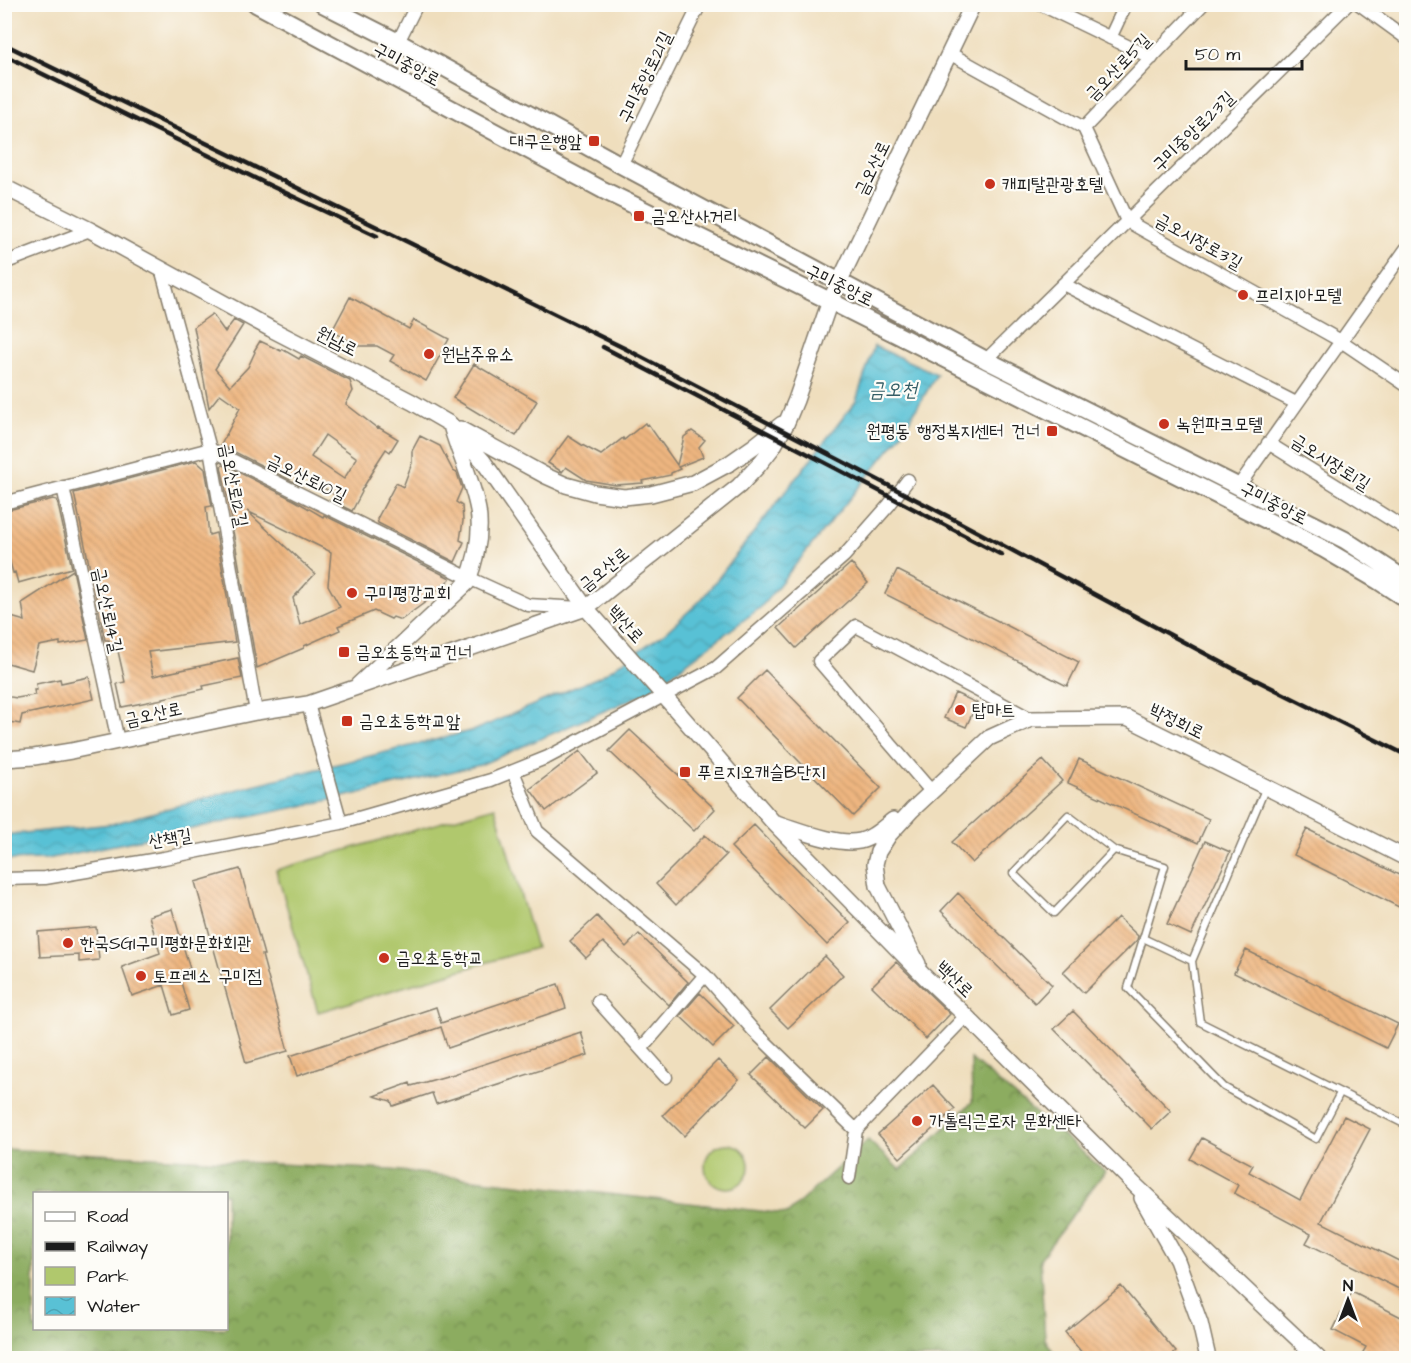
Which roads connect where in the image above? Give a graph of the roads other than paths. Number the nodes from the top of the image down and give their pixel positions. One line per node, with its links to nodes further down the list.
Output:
1 (256, 4): 26 (main road, 구미중앙로)
2 (323, 4): 13 (main road, 구미중앙로)
3 (417, 4): 13 (street)
4 (700, 4): 17 (street, 구미중앙로21길)
5 (973, 4): 14 (street, 금오산로)
6 (1040, 4): 11 (street)
7 (1126, 4): 11 (street, 금오산로5길)
8 (1203, 4): 15 (street, 금오산로5길)
9 (1348, 4): 19 (street, 구미중앙로23길)
10 (1359, 4): 12 (street)
11 (1110, 38): 15 (street)
12 (1407, 38)
13 (398, 42): 17 (main road, 구미중앙로)
14 (949, 53): 16 (street); 24 (street, 금오산로)
15 (1152, 58): 16 (street, 금오산로5길)
16 (1084, 128): 19 (street)
17 (621, 165): 24 (main road, 구미중앙로)
18 (4, 187): 20 (street, 원남로)
19 (1127, 221): 25 (street, 구미중앙로23길); 27 (street, 금오시장로3길)
20 (90, 230): 22 (street); 23 (street, 원남로)
21 (1407, 249): 27 (street)
22 (4, 263)
23 (161, 268): 32 (street, 원남로); 34 (street, 금오산로12길)
24 (839, 281): 26 (street, 금오산로); 28 (main road, 구미중앙로)
25 (1064, 284): 28 (street, 구미중앙로23길); 30 (street)
26 (830, 301): 31 (street, 금오산로); 42 (main road, 구미중앙로)
27 (1341, 340): 29 (street, 금오시장로3길); 30 (street)
28 (986, 360): 36 (main road, 구미중앙로)
29 (1407, 385)
30 (1296, 403): 33 (street)
31 (788, 419): 32 (street); 43 (street, 금오산로)
32 (450, 424): 40 (street); 43 (street, 원남로)
33 (1268, 443): 36 (street); 39 (street, 금오시장로1길)
34 (210, 449): 37 (street); 40 (street, 금오산로10길); 47 (street, 금오산로12길)
35 (908, 480): 45 (street, 산책길)
36 (1238, 486): 41 (main road, 구미중앙로)
37 (63, 487): 38 (street); 49 (street, 금오산로14길)
38 (4, 503)
39 (1407, 530)
40 (469, 578): 43 (street, 금오산로10길); 44 (street)
41 (1407, 580)
42 (1407, 599)
43 (585, 608): 44 (street, 금오산로); 45 (street, 백산로)
44 (352, 690): 46 (street, 금오산로)
45 (665, 697): 51 (street, 산책길); 54 (street, 백산로)
46 (308, 704): 47 (street, 금오산로); 55 (street)
47 (256, 712): 49 (street, 금오산로)
48 (1031, 719): 52 (street, 박정희로); 53 (street, 박정희로); 53 (street)
49 (117, 741): 50 (street, 금오산로)
50 (4, 759)
51 (513, 771): 55 (street, 산책길); 61 (street)
52 (1266, 787): 57 (street, 박정희로); 60 (lane)
53 (930, 791): 54 (street); 62 (street)
54 (773, 822): 62 (street, 백산로)
55 (341, 823): 58 (street, 산책길)
56 (1114, 850): 56 (lane); 59 (lane)
57 (1407, 858)
58 (4, 879)
59 (1143, 938): 60 (lane); 67 (lane)
60 (1192, 961): 67 (lane)
61 (705, 975): 65 (street); 69 (street)
62 (925, 977): 64 (street, 백산로)
63 (598, 1001): 65 (street)
64 (966, 1016): 69 (street); 71 (street, 백산로)
65 (641, 1049): 66 (street)
66 (666, 1077)
67 (1340, 1093): 68 (lane)
68 (1407, 1125)
69 (856, 1130): 70 (street)
70 (849, 1178)
71 (1135, 1185): 72 (street, 백산로); 73 (street)
72 (1303, 1353): 74 (street, 백산로)
73 (1208, 1359)
74 (1318, 1359)

